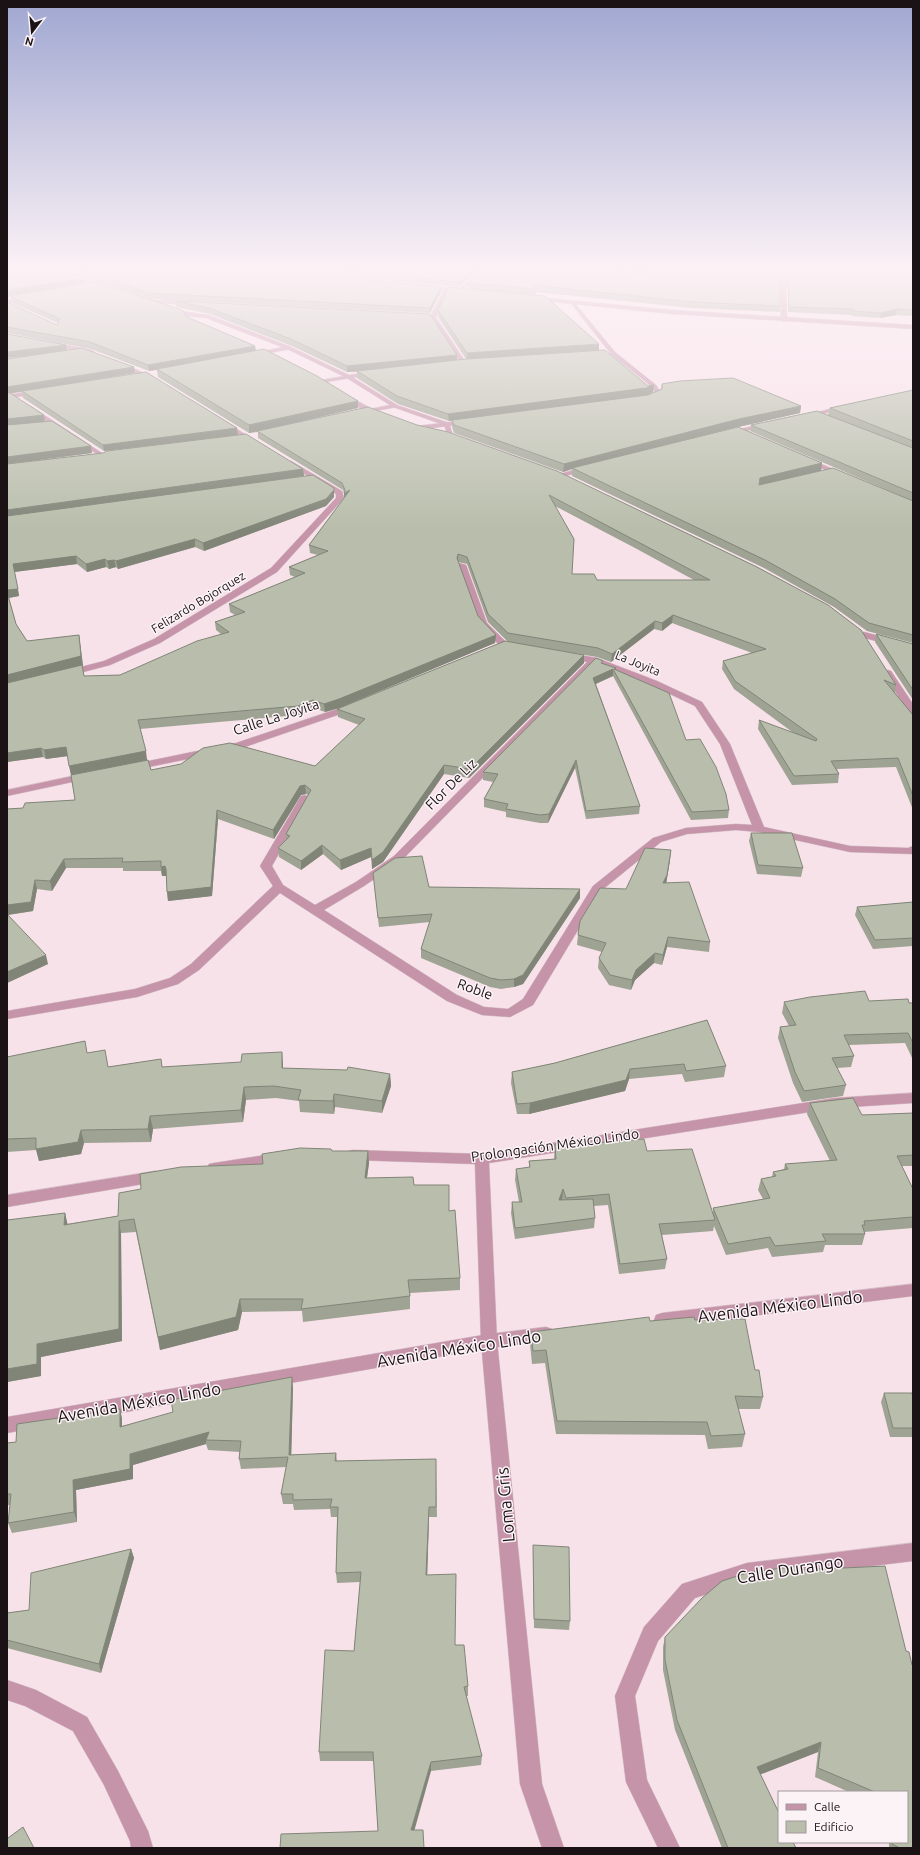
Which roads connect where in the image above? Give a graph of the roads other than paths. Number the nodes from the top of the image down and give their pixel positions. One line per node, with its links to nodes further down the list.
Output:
1 (271, 356): 5 (street)
2 (305, 356): 13 (street)
3 (458, 356): 7 (street)
4 (616, 356): 19 (street)
5 (278, 359)
6 (111, 360): 12 (street)
7 (464, 364): 8 (street); 9 (street)
8 (472, 364)
9 (456, 365)
10 (378, 373): 13 (street)
11 (156, 374): 12 (street)
12 (148, 375): 15 (street); 17 (street)
13 (347, 376): 16 (street); 26 (street)
14 (313, 377): 16 (street)
15 (133, 378)
16 (320, 381): 18 (street)
17 (161, 383)
18 (327, 385)
19 (654, 386): 20 (street); 24 (street)
20 (662, 386)
21 (43, 392): 23 (street)
22 (340, 393): 28 (street)
23 (10, 397): 36 (street)
24 (639, 400)
25 (854, 405): 30 (street)
26 (395, 406): 28 (street); 37 (street)
27 (803, 408): 30 (street)
28 (367, 410): 29 (street); 32 (street)
29 (352, 414)
30 (816, 414): 31 (street); 34 (street)
31 (801, 417)
32 (389, 418)
33 (478, 420): 37 (street)
34 (831, 420)
35 (221, 421): 46 (street)
36 (56, 424): 39 (street); 50 (street)
37 (447, 424): 41 (street); 41 (street)
38 (770, 424): 42 (street)
39 (42, 425)
40 (411, 426): 41 (street)
41 (418, 428)
42 (738, 430): 43 (street); 45 (street)
43 (723, 434)
44 (255, 436): 46 (street)
45 (753, 436)
46 (247, 438): 47 (street); 48 (street)
47 (232, 440)
48 (260, 445)
49 (797, 455): 53 (street)
50 (90, 458)
51 (285, 460): 56 (street)
52 (599, 465): 58 (street)
53 (834, 471): 54 (street); 55 (street)
54 (819, 475)
55 (848, 477)
56 (317, 478): 57 (street); 66 (street, Felizardo Bojorquez)
57 (301, 480)
58 (575, 482)
59 (462, 566): 60 (street)
60 (504, 647)
61 (872, 648): 62 (street)
62 (913, 648)
63 (556, 654): 64 (street, La Joyita)
64 (594, 660): 73 (street, La Joyita); 76 (street, Flor De Liz)
65 (884, 667): 68 (street)
66 (63, 674)
67 (365, 702): 69 (street, Calle La Joyita)
68 (913, 712)
69 (123, 769)
70 (100, 774): 71 (street)
71 (7, 793)
72 (305, 798): 75 (street, Roble)
73 (759, 829): 74 (street); 76 (street, Roble)
74 (913, 849)
75 (279, 887): 76 (street, Roble); 77 (street)
76 (314, 911)
77 (7, 1015)
78 (913, 1098): 81 (street, Prolongación México Lindo)
79 (294, 1155): 82 (street)
80 (341, 1155): 81 (street, Prolongación México Lindo)
81 (482, 1159): 88 (street, Loma Gris)
82 (201, 1170)
83 (170, 1175): 84 (street)
84 (7, 1201)
85 (913, 1290): 86 (street, Avenida México Lindo)
86 (646, 1322)
87 (560, 1333): 88 (street, Avenida México Lindo)
88 (490, 1341): 89 (street, Avenida México Lindo); 93 (street, Loma Gris)
89 (7, 1425)
90 (913, 1552): 94 (street, Calle Durango)
91 (7, 1690): 92 (street)
92 (142, 1848)
93 (553, 1848)
94 (668, 1848)

